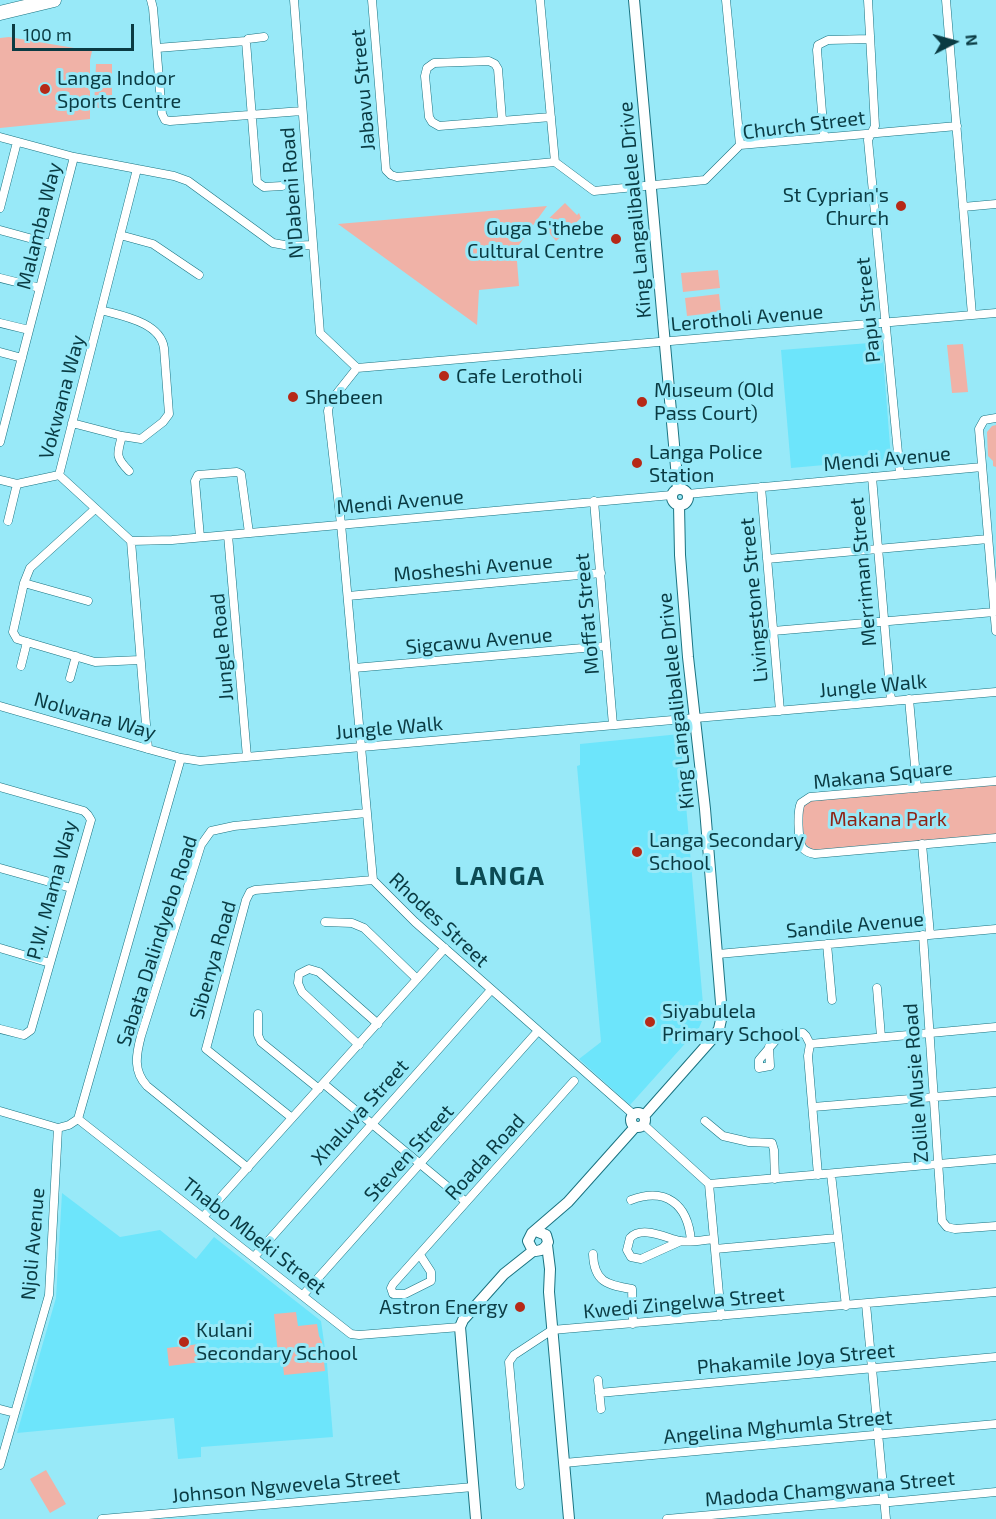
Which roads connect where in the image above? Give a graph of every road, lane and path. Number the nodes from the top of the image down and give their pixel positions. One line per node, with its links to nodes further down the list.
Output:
1 (54, 0): 10 (highway)
2 (151, 0): 14 (street)
3 (294, 0): 15 (street, N'Dabeni Road)
4 (372, 0): 26 (street, Jabavu Street)
5 (540, 0): 17 (street)
6 (634, 0): 29 (street, King Langalibalele Drive)
7 (726, 0): 24 (street)
8 (868, 0): 12 (street, Papu Street)
9 (946, 0): 19 (street)
10 (0, 13)
11 (264, 37): 13 (street)
12 (870, 39): 20 (street, Papu Street); 22 (street)
13 (246, 41): 14 (street); 16 (street)
14 (157, 48): 16 (street)
15 (302, 111): 16 (street); 36 (street, N'Dabeni Road)
16 (251, 115): 28 (street)
17 (551, 117): 18 (street); 26 (street)
18 (502, 120): 18 (street)
19 (957, 126): 20 (street, Church Street); 31 (street)
20 (872, 133): 22 (street, Church Street); 43 (street, Papu Street)
21 (0, 137): 23 (street, Malamba Way)
22 (824, 137): 24 (street, Church Street)
23 (17, 142): 25 (street, Malamba Way); 32 (street)
24 (740, 145): 29 (street, Church Street)
25 (74, 157): 27 (street, Malamba Way); 35 (street, Malamba Way)
26 (555, 162): 29 (street, Church Street)
27 (137, 169): 34 (street, Vokwana Way); 36 (street, Malamba Way)
28 (282, 186)
29 (651, 187): 46 (street, King Langalibalele Drive)
30 (996, 204): 31 (street)
31 (963, 207): 42 (street)
32 (0, 208)
33 (0, 230): 35 (street)
34 (120, 236): 37 (street); 40 (street, Vokwana Way)
35 (51, 244): 39 (street, Malamba Way)
36 (312, 245): 49 (street, N'Dabeni Road)
37 (199, 275)
38 (0, 278): 39 (street)
39 (40, 288): 45 (street, Malamba Way)
40 (101, 310): 51 (street, Vokwana Way); 53 (street)
41 (996, 313): 42 (street, Lerotholi Avenue)
42 (972, 315): 43 (street, Lerotholi Avenue)
43 (886, 322): 46 (street, Lerotholi Avenue); 58 (street, Papu Street)
44 (0, 323): 45 (street)
45 (29, 330): 48 (street, Malamba Way)
46 (664, 342): 49 (street, Lerotholi Avenue); 63 (street, King Langalibalele Drive)
47 (0, 352): 48 (street)
48 (22, 358): 52 (street, Malamba Way)
49 (357, 368): 67 (street, Rhodes Street)
50 (996, 418): 55 (street)
51 (72, 423): 53 (street); 57 (street, Vokwana Way)
52 (2, 424): 54 (street, Malamba Way)
53 (122, 436): 56 (street)
54 (0, 442)
55 (982, 466): 58 (street, Mendi Avenue); 71 (street)
56 (129, 471)
57 (59, 474): 61 (street); 65 (street, Vokwana Way)
58 (900, 474): 59 (street, Mendi Avenue)
59 (872, 477): 62 (street, Mendi Avenue); 73 (street, Merriman Street)
60 (0, 480): 61 (street)
61 (17, 484): 66 (street)
62 (761, 487): 63 (street, Mendi Avenue); 74 (street, Livingstone Street)
63 (679, 493): 64 (street, Mendi Avenue); 95 (street, King Langalibalele Drive)
64 (594, 501): 67 (street, Mendi Avenue); 75 (street, Moffat Street)
65 (95, 509): 72 (street, Vokwana Way); 76 (street)
66 (8, 521)
67 (341, 524): 68 (street, Mendi Avenue); 77 (street, Rhodes Street)
68 (249, 533): 69 (street, Mendi Avenue); 70 (street)
69 (228, 535): 70 (street, Mendi Avenue); 99 (street, Jungle Road)
70 (200, 537): 72 (street, Mendi Avenue)
71 (988, 539): 73 (street); 79 (street)
72 (130, 541): 86 (street)
73 (878, 549): 74 (street); 80 (street, Merriman Street)
74 (767, 559): 81 (street, Livingstone Street)
75 (601, 573): 77 (street, Mosheshi Avenue); 84 (street, Moffat Street)
76 (24, 583): 78 (street); 83 (street)
77 (348, 596): 88 (street, Rhodes Street)
78 (88, 601)
79 (994, 612): 80 (street); 82 (street)
80 (884, 622): 81 (street); 92 (street, Merriman Street)
81 (773, 631): 94 (street, Livingstone Street)
82 (996, 631)
83 (27, 642): 85 (street); 87 (street)
84 (606, 646): 88 (street, Sigcawu Avenue); 96 (street, Moffat Street)
85 (76, 656): 86 (street); 89 (street)
86 (140, 660): 98 (street)
87 (21, 666)
88 (354, 668): 97 (street, Rhodes Street)
89 (70, 678)
90 (996, 692): 91 (street, Jungle Walk)
91 (909, 699): 92 (street, Jungle Walk); 103 (street)
92 (891, 701): 94 (street, Jungle Walk)
93 (0, 706): 98 (street, Nolwana Way)
94 (780, 711): 95 (street, Jungle Walk)
95 (696, 718): 96 (street, Jungle Walk); 116 (street, King Langalibalele Drive)
96 (613, 725): 97 (street, Jungle Walk)
97 (361, 747): 99 (street, Jungle Walk); 104 (street, Rhodes Street)
98 (148, 749): 100 (street, Nolwana Way)
99 (247, 757): 100 (street, Jungle Walk)
100 (181, 758): 139 (street)
101 (996, 781): 103 (street, Makana Square)
102 (0, 787): 109 (street, P.W. Mama Way)
103 (917, 788): 106 (street, Makana Square)
104 (366, 813): 108 (street, Rhodes Street); 147 (street, Sabata Dalindyebo Road)
105 (996, 838): 106 (street, Makana Square)
106 (922, 844): 112 (street, Zolile Musie Road)
107 (0, 868): 109 (street)
108 (373, 880): 115 (street, Rhodes Street); 138 (street, Sibenya Road)
109 (71, 888): 117 (street, P.W. Mama Way)
110 (325, 922): 118 (street)
111 (996, 929): 112 (street, Sandile Avenue)
112 (926, 935): 113 (street, Sandile Avenue); 127 (street, Zolile Musie Road)
113 (827, 944): 116 (street, Sandile Avenue); 121 (street)
114 (0, 948): 117 (street)
115 (445, 948): 118 (street); 120 (street, Rhodes Street)
116 (718, 954): 140 (street, King Langalibalele Drive)
117 (50, 963): 125 (street, P.W. Mama Way)
118 (417, 979): 123 (street)
119 (877, 988): 128 (street)
120 (491, 990): 126 (street, Rhodes Street); 142 (street, Xhaluva Street)
121 (832, 1000)
122 (258, 1014): 133 (street)
123 (378, 1024): 130 (street); 130 (street)
124 (996, 1027): 127 (street)
125 (0, 1029)
126 (538, 1031): 140 (street, Rhodes Street); 146 (street, Steven Street)
127 (929, 1032): 128 (street); 135 (street, Zolile Musie Road)
128 (880, 1037): 129 (street)
129 (810, 1044): 131 (street); 136 (street)
130 (359, 1045): 133 (street)
131 (769, 1047)
132 (574, 1081): 153 (street, Roada Road)
133 (322, 1086): 138 (street); 142 (street)
134 (996, 1092): 135 (street)
135 (934, 1097): 136 (street); 145 (street, Zolile Musie Road)
136 (813, 1107): 149 (street)
137 (0, 1111): 143 (street)
138 (292, 1118): 147 (street)
139 (78, 1119): 143 (street); 155 (street, Thabo Mbeki Street)
140 (639, 1121): 151 (street, Rhodes Street); 154 (street, King Langalibalele Drive)
141 (705, 1121): 150 (street)
142 (372, 1123): 146 (street); 165 (street, Xhaluva Street)
143 (58, 1128): 180 (street, Njoli Avenue)
144 (996, 1159): 145 (street)
145 (939, 1164): 148 (street); 156 (street, Zolile Musie Road)
146 (421, 1165): 153 (street); 167 (street, Steven Street)
147 (248, 1168): 155 (street)
148 (831, 1174): 149 (street); 157 (street)
149 (818, 1175): 150 (street)
150 (775, 1179): 151 (street)
151 (709, 1184): 158 (street)
152 (631, 1200): 160 (street)
153 (466, 1202): 164 (street, Roada Road)
154 (568, 1203): 161 (street, King Langalibalele Drive); 161 (street, King Langalibalele Drive)
155 (203, 1217): 165 (street, Thabo Mbeki Street)
156 (996, 1226)
157 (837, 1238): 162 (street); 169 (street)
158 (714, 1239): 160 (street); 162 (street)
159 (681, 1241): 159 (street); 160 (street)
160 (691, 1241)
161 (539, 1245): 172 (street); 173 (street)
162 (715, 1249): 170 (street)
163 (593, 1254): 171 (street)
164 (420, 1255): 164 (street, Roada Road)
165 (254, 1257): 167 (street, Thabo Mbeki Street)
166 (996, 1293): 168 (street, Kwedi Zingelwa Street)
167 (303, 1295): 172 (street, Thabo Mbeki Street)
168 (866, 1304): 169 (street, Kwedi Zingelwa Street); 175 (street)
169 (846, 1306): 170 (street, Kwedi Zingelwa Street)
170 (721, 1316): 171 (street, Kwedi Zingelwa Street)
171 (633, 1324): 173 (street, Kwedi Zingelwa Street)
172 (460, 1327): 186 (street)
173 (552, 1330): 183 (street); 185 (street, Kwedi Zingelwa Street)
174 (996, 1357): 175 (street, Phakamile Joya Street)
175 (872, 1368): 177 (street, Phakamile Joya Street); 182 (street)
176 (598, 1380): 177 (street)
177 (599, 1393): 179 (street)
178 (0, 1409): 180 (street)
179 (601, 1409)
180 (15, 1413): 184 (street, Njoli Avenue)
181 (996, 1424): 182 (street, Angelina Mghumla Street)
182 (878, 1435): 183 (street, Angelina Mghumla Street); 188 (street)
183 (564, 1463): 192 (street)
184 (0, 1465)
185 (520, 1485)
186 (473, 1487): 189 (street, Johnson Ngwevela Street); 191 (street)
187 (996, 1492): 188 (street, Madoda Chamgwana Street)
188 (884, 1501): 193 (street, Madoda Chamgwana Street); 194 (street)
189 (148, 1517): 190 (street, Johnson Ngwevela Street)
190 (102, 1519)
191 (476, 1519)
192 (569, 1519)
193 (667, 1519)
194 (886, 1519)

